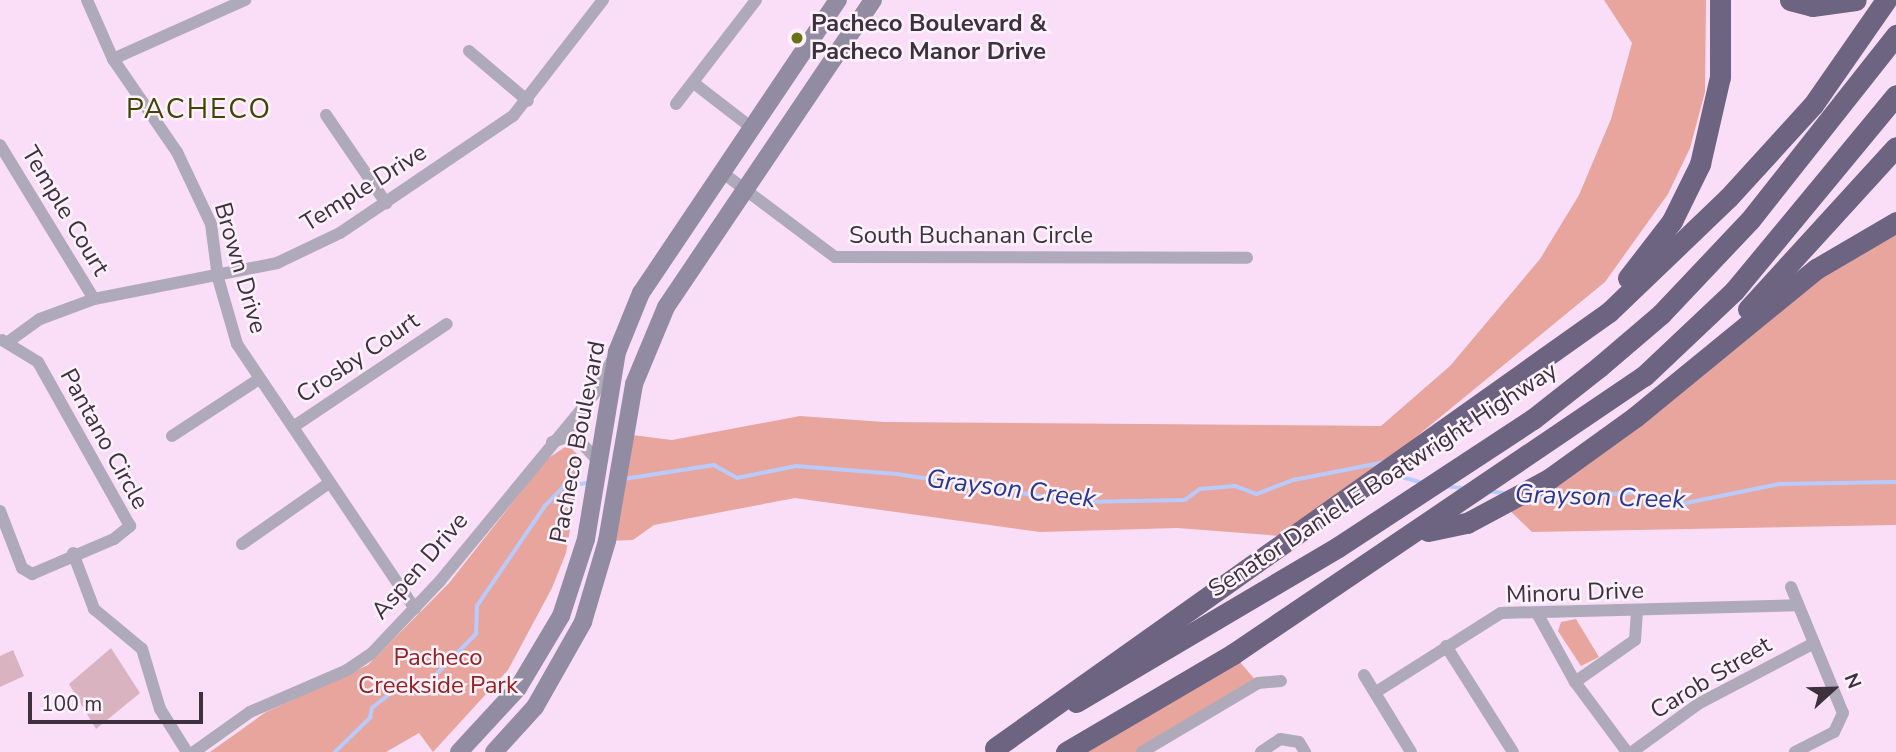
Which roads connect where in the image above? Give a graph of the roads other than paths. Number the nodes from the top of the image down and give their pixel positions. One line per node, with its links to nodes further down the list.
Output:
1 (87, 0): 13 (street, Brown Drive)
2 (245, 0): 13 (street)
3 (603, 0): 16 (street, Temple Drive)
4 (756, 0): 14 (street)
5 (873, 0): 23 (main road, Pacheco Boulevard)
6 (1720, 0): 32 (highway)
7 (1790, 0): 8 (highway)
8 (1856, 0)
9 (1886, 0): 32 (highway)
10 (835, 1): 19 (main road, Pacheco Boulevard)
11 (1896, 35): 55 (highway, Senator Daniel E Boatwright Highway)
12 (469, 51): 16 (street)
13 (113, 58): 27 (street, Brown Drive)
14 (695, 84): 17 (street); 19 (street)
15 (1896, 96): 41 (highway)
16 (528, 101): 24 (street, Temple Drive)
17 (676, 104)
18 (326, 115): 24 (street)
19 (751, 128): 22 (main road, Pacheco Boulevard)
20 (0, 145): 28 (street, Temple Court)
21 (1896, 147): 34 (highway)
22 (723, 173): 23 (street, South Buchanan Circle); 31 (main road, Pacheco Boulevard)
23 (747, 190): 26 (street, South Buchanan Circle); 59 (main road, Pacheco Boulevard)
24 (386, 202): 27 (street, Temple Drive)
25 (1896, 222): 34 (highway)
26 (1247, 258)
27 (218, 278): 28 (street, Temple Drive); 33 (street, Brown Drive)
28 (94, 299): 30 (street, Temple Drive)
29 (447, 324): 35 (street, Crosby Court)
30 (4, 340): 43 (street, Pantano Circle)
31 (617, 352): 37 (street, Aspen Drive); 38 (main road, Pacheco Boulevard)
32 (1550, 353): 55 (highway)
33 (259, 379): 35 (street, Brown Drive); 36 (street)
34 (1635, 417): 41 (highway)
35 (293, 427): 39 (street, Brown Drive)
36 (172, 436)
37 (549, 444): 38 (street); 46 (street, Aspen Drive)
38 (598, 461): 58 (main road, Pacheco Boulevard)
39 (329, 483): 42 (street); 46 (street, Brown Drive)
40 (0, 511): 43 (street, Pantano Circle)
41 (1416, 534): 60 (highway)
42 (242, 544)
43 (73, 553): 56 (street)
44 (1791, 587): 45 (street)
45 (1798, 605): 47 (street, Minoru Drive); 49 (street)
46 (415, 609): 57 (street, Aspen Drive)
47 (1637, 612): 48 (street, Minoru Drive); 53 (street)
48 (1537, 613): 50 (street, Minoru Drive); 53 (street)
49 (1814, 643): 66 (street, Carob Street); 67 (street)
50 (1446, 646): 54 (street, Minoru Drive); 65 (street)
51 (1364, 675): 54 (street)
52 (1281, 681): 61 (street)
53 (1575, 682): 66 (street)
54 (1376, 692): 64 (street)
55 (991, 750)
56 (187, 752)
57 (194, 752)
58 (459, 752)
59 (494, 752)
60 (1066, 752)
61 (1142, 752)
62 (1261, 752): 63 (street)
63 (1305, 752)
64 (1411, 752)
65 (1513, 752)
66 (1629, 752)
67 (1795, 752)

